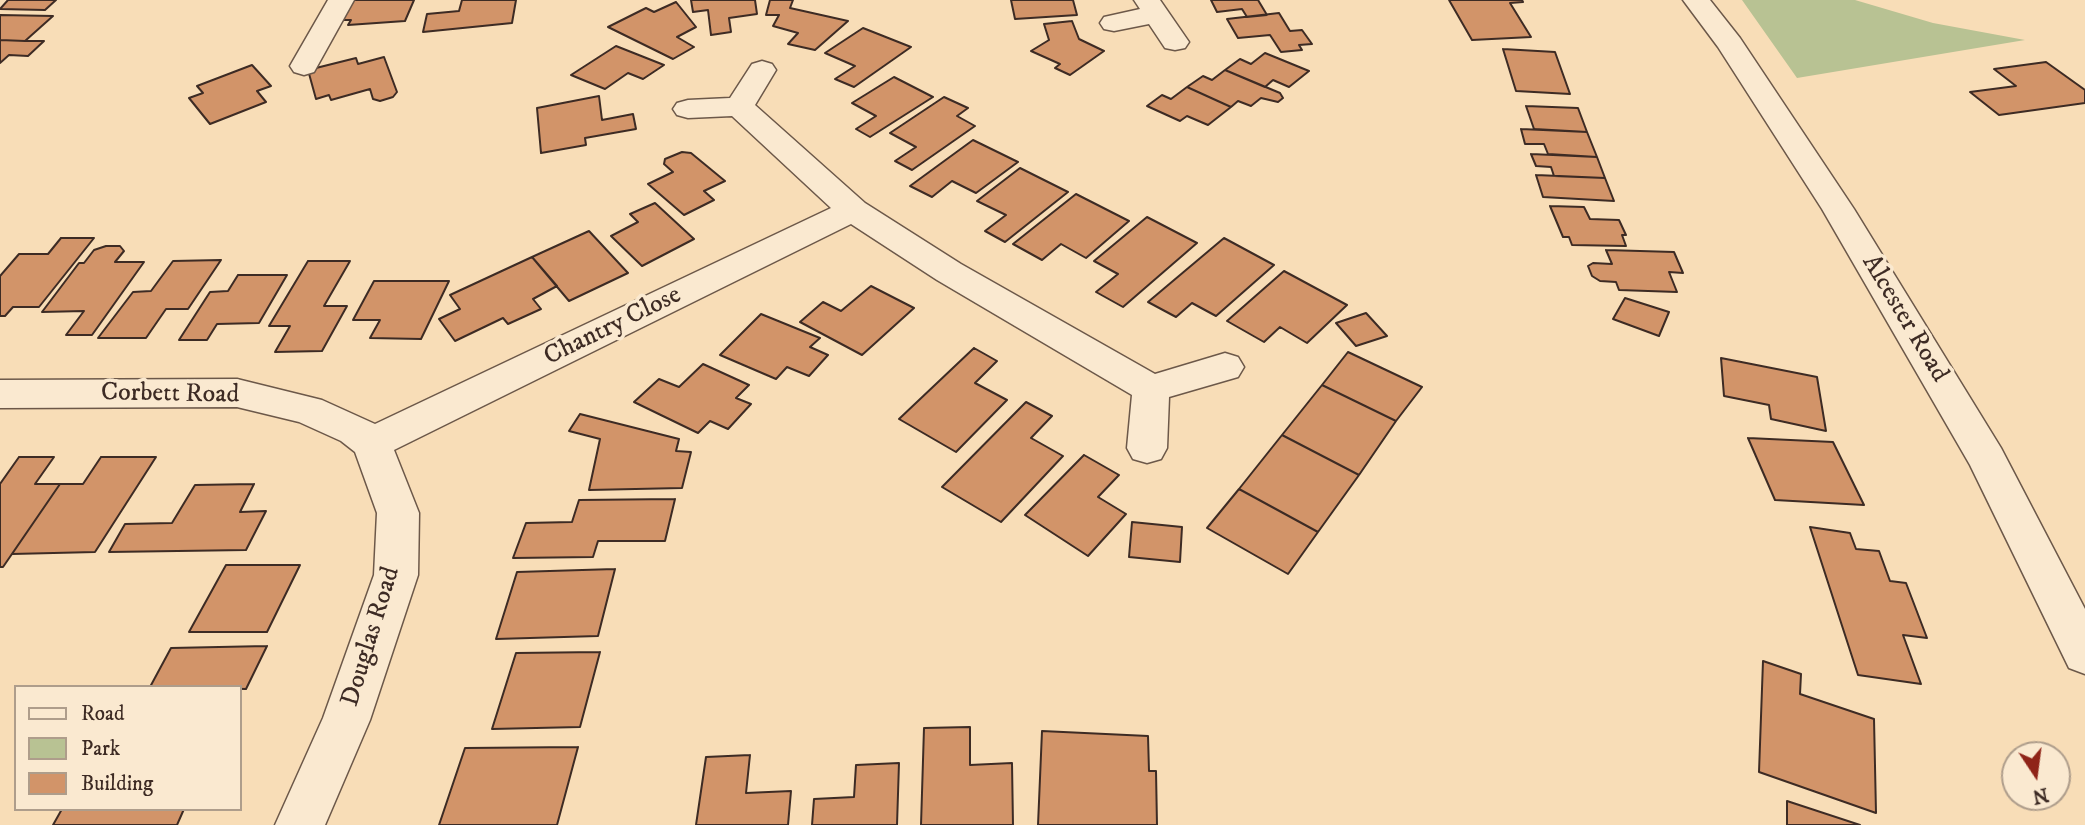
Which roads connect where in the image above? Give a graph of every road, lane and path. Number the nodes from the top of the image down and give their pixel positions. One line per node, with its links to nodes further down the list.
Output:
1 (341, 0): 6 (street)
2 (1696, 0): 16 (street, Alcester Road)
3 (1152, 7): 4 (street); 5 (street)
4 (1114, 23)
5 (1175, 42)
6 (304, 66)
7 (762, 70): 8 (street)
8 (739, 107): 9 (street); 10 (street)
9 (688, 109)
10 (853, 210): 12 (street); 14 (street, Chantry Close)
11 (1225, 367): 12 (street)
12 (1151, 389): 15 (street)
13 (0, 394): 14 (street, Corbett Road)
14 (372, 443): 17 (street, Douglas Road)
15 (1147, 448)
16 (2085, 654)
17 (300, 825)

